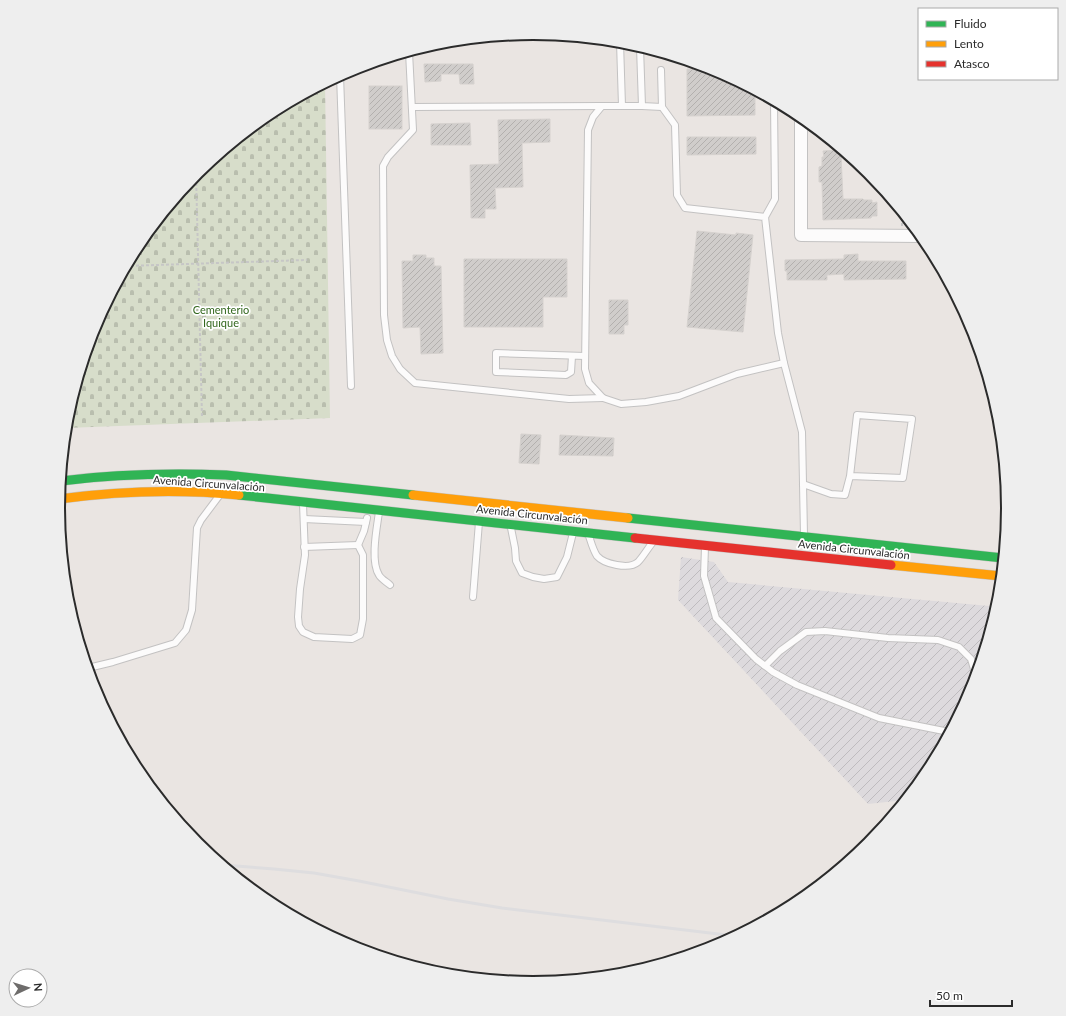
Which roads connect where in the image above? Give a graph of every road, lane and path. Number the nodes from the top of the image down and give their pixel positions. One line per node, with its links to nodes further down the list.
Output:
1 (620, 48): 7 (lane)
2 (640, 53): 8 (lane)
3 (409, 57): 9 (lane)
4 (661, 70): 10 (lane)
5 (340, 82): 22 (lane)
6 (602, 106): 7 (lane); 9 (lane); 20 (lane)
7 (622, 106): 8 (lane)
8 (642, 106): 10 (lane)
9 (412, 107): 23 (lane)
10 (662, 107): 14 (lane)
11 (774, 107): 14 (lane)
12 (801, 125): 15 (street)
13 (196, 183): 17 (path)
14 (765, 217): 21 (lane)
15 (913, 236)
16 (307, 260): 17 (path)
17 (198, 264): 18 (path); 24 (path)
18 (133, 266)
19 (572, 356): 19 (lane); 20 (lane)
20 (585, 356): 23 (lane)
21 (784, 363): 23 (lane); 27 (lane)
22 (351, 386)
23 (603, 398)
24 (202, 417)
25 (850, 476): 25 (lane); 27 (lane)
26 (66, 480): 39 (main road, Avenida Circunvalación)
27 (803, 484): 39 (lane)
28 (221, 493): 29 (main road, Avenida Circunvalación); 30 (main road, Avenida Circunvalación); 50 (lane)
29 (65, 498)
30 (303, 503): 31 (main road, Avenida Circunvalación); 33 (lane)
31 (369, 509): 32 (main road, Avenida Circunvalación); 35 (lane)
32 (379, 510): 34 (main road, Avenida Circunvalación); 46 (lane)
33 (304, 518): 35 (lane); 43 (lane)
34 (479, 521): 36 (main road, Avenida Circunvalación); 47 (lane)
35 (366, 522): 41 (lane)
36 (510, 524): 37 (main road, Avenida Circunvalación); 37 (lane)
37 (574, 531): 38 (main road, Avenida Circunvalación)
38 (587, 532): 40 (main road, Avenida Circunvalación); 40 (lane)
39 (804, 536): 44 (main road, Avenida Circunvalación)
40 (655, 540): 42 (main road, Avenida Circunvalación)
41 (358, 545): 43 (lane); 43 (lane)
42 (705, 545): 45 (main road, Avenida Circunvalación); 49 (lane)
43 (304, 547)
44 (998, 557)
45 (996, 575)
46 (390, 585)
47 (473, 597)
48 (973, 665): 49 (lane)
49 (765, 666): 51 (lane)
50 (93, 667)
51 (944, 731)

